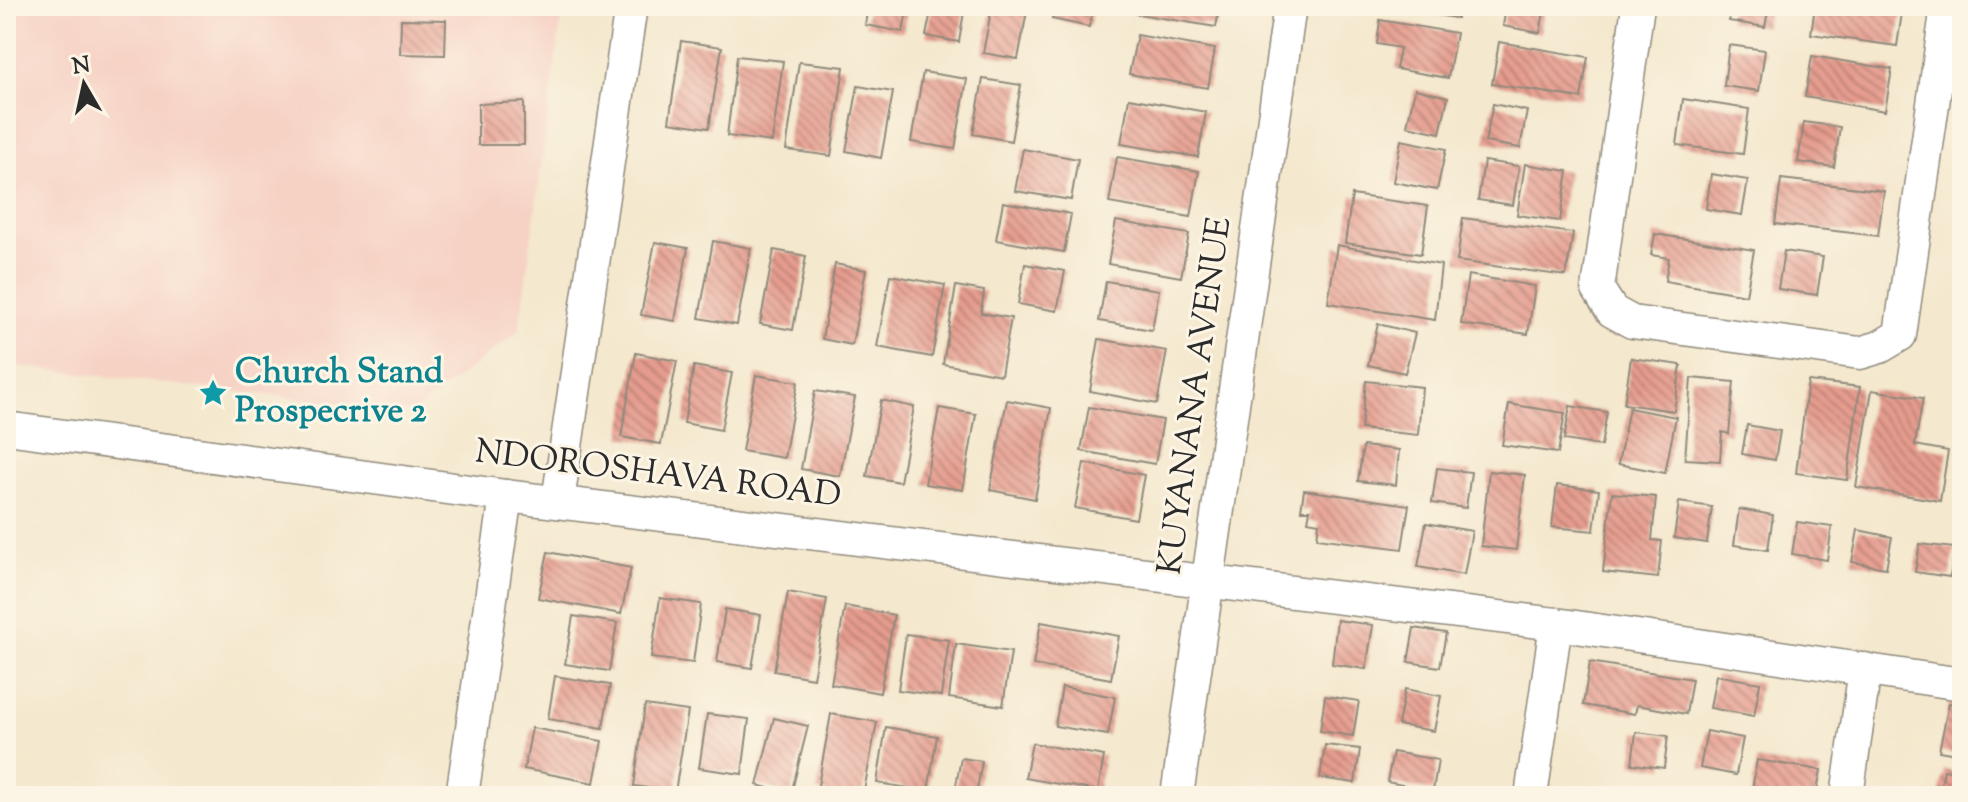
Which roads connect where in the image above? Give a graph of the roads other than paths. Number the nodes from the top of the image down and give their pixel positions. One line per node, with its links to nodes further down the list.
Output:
1 (631, 6): 7 (street)
2 (1290, 6): 8 (street, KUYANANA AVENUE)
3 (1638, 6): 4 (street)
4 (1947, 6)
5 (6, 428): 6 (street, NDOROSHAVA ROAD)
6 (506, 496): 7 (street, NDOROSHAVA ROAD); 12 (street)
7 (558, 501): 8 (street, NDOROSHAVA ROAD)
8 (1207, 580): 9 (street, NDOROSHAVA ROAD); 13 (street, KUYANANA AVENUE)
9 (1556, 624): 10 (street, NDOROSHAVA ROAD); 14 (street)
10 (1865, 669): 11 (street, NDOROSHAVA ROAD); 15 (street)
11 (1962, 684)
12 (462, 796)
13 (1177, 796)
14 (1531, 796)
15 (1847, 796)

